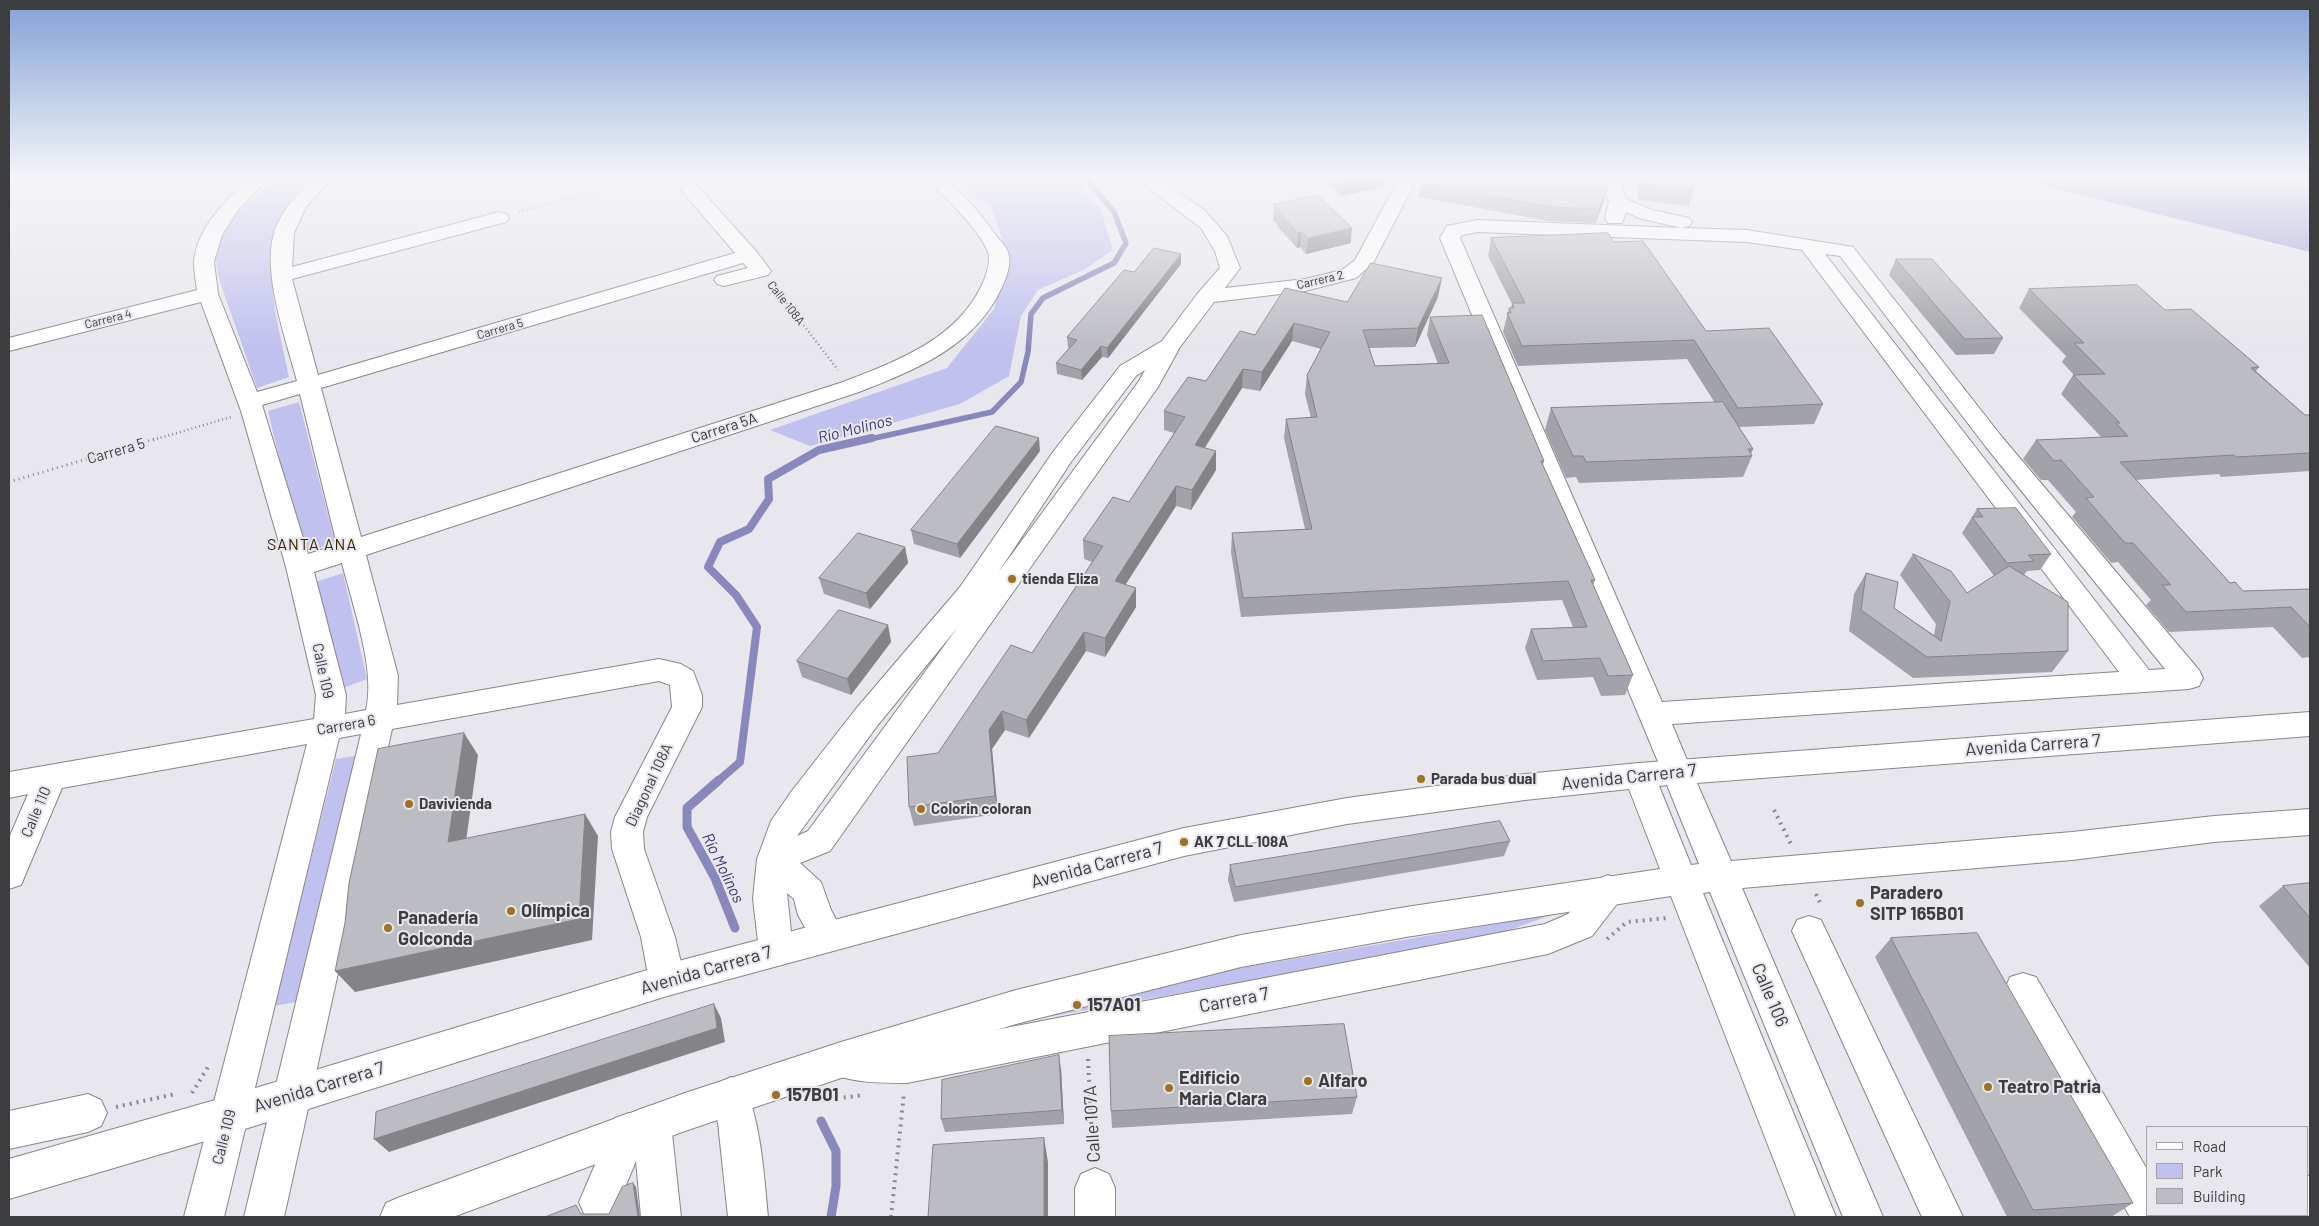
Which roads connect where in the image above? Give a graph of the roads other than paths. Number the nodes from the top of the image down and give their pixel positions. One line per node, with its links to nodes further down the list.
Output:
1 (213, 234): 14 (street, Calle 109)
2 (284, 234): 13 (street)
3 (438, 234): 13 (street)
4 (730, 234): 20 (street, Carrera 5)
5 (986, 234): 22 (street, Carrera 5A)
6 (1217, 234): 15 (street)
7 (1378, 234): 15 (street, Carrera 2)
8 (1452, 234): 26 (street, Calle 106)
9 (1696, 234): 11 (street)
10 (1739, 234): 11 (street)
11 (1747, 236): 12 (street)
12 (1808, 245): 25 (street); 25 (street)
13 (281, 276): 20 (street)
14 (208, 294): 17 (street, Carrera 4); 21 (street, Calle 109)
15 (1205, 297): 19 (street)
16 (9, 325): 17 (street)
17 (53, 333): 18 (street, Carrera 4)
18 (9, 344)
19 (1170, 345): 35 (street); 35 (street)
20 (310, 385): 21 (street, Carrera 5); 22 (street)
21 (251, 407): 23 (street, Calle 109)
22 (352, 550): 23 (street, Carrera 5A); 27 (street)
23 (299, 567): 29 (street, Calle 109)
24 (683, 679): 27 (street, Carrera 6); 43 (street, Diagonal 108A)
25 (2142, 681): 26 (street)
26 (1652, 714): 30 (street, Calle 106)
27 (380, 719): 29 (street, Carrera 6); 46 (street)
28 (2310, 724): 30 (street, Avenida Carrera 7)
29 (328, 728): 32 (street, Carrera 6); 49 (street, Calle 109)
30 (1677, 772): 31 (street, Avenida Carrera 7); 37 (street, Calle 106)
31 (1639, 776): 38 (street); 41 (street, Avenida Carrera 7)
32 (51, 777): 33 (street, Carrera 6); 36 (street, Calle 110)
33 (9, 785)
34 (2310, 822): 37 (street)
35 (773, 859): 41 (street); 42 (street)
36 (9, 875)
37 (1720, 876): 38 (street); 61 (street, Calle 106)
38 (1681, 880): 39 (street); 60 (street)
39 (1608, 890): 45 (street); 45 (street, Carrera 7)
40 (1809, 931): 62 (street)
41 (828, 936): 42 (street, Avenida Carrera 7)
42 (776, 950): 43 (street, Avenida Carrera 7)
43 (666, 980): 46 (street, Avenida Carrera 7)
44 (2023, 989): 54 (street)
45 (841, 1060): 47 (street)
46 (292, 1095): 49 (street, Avenida Carrera 7); 56 (street)
47 (731, 1096): 50 (street); 59 (street)
48 (88, 1113): 51 (street)
49 (229, 1115): 52 (street, Avenida Carrera 7); 55 (street, Calle 109)
50 (641, 1128): 53 (street); 57 (street); 58 (street)
51 (9, 1130)
52 (9, 1179)
53 (599, 1202)
54 (2146, 1205)
55 (204, 1217)
56 (264, 1217)
57 (400, 1217)
58 (661, 1217)
59 (748, 1217)
60 (1816, 1217)
61 (1863, 1217)
62 (1943, 1217)

